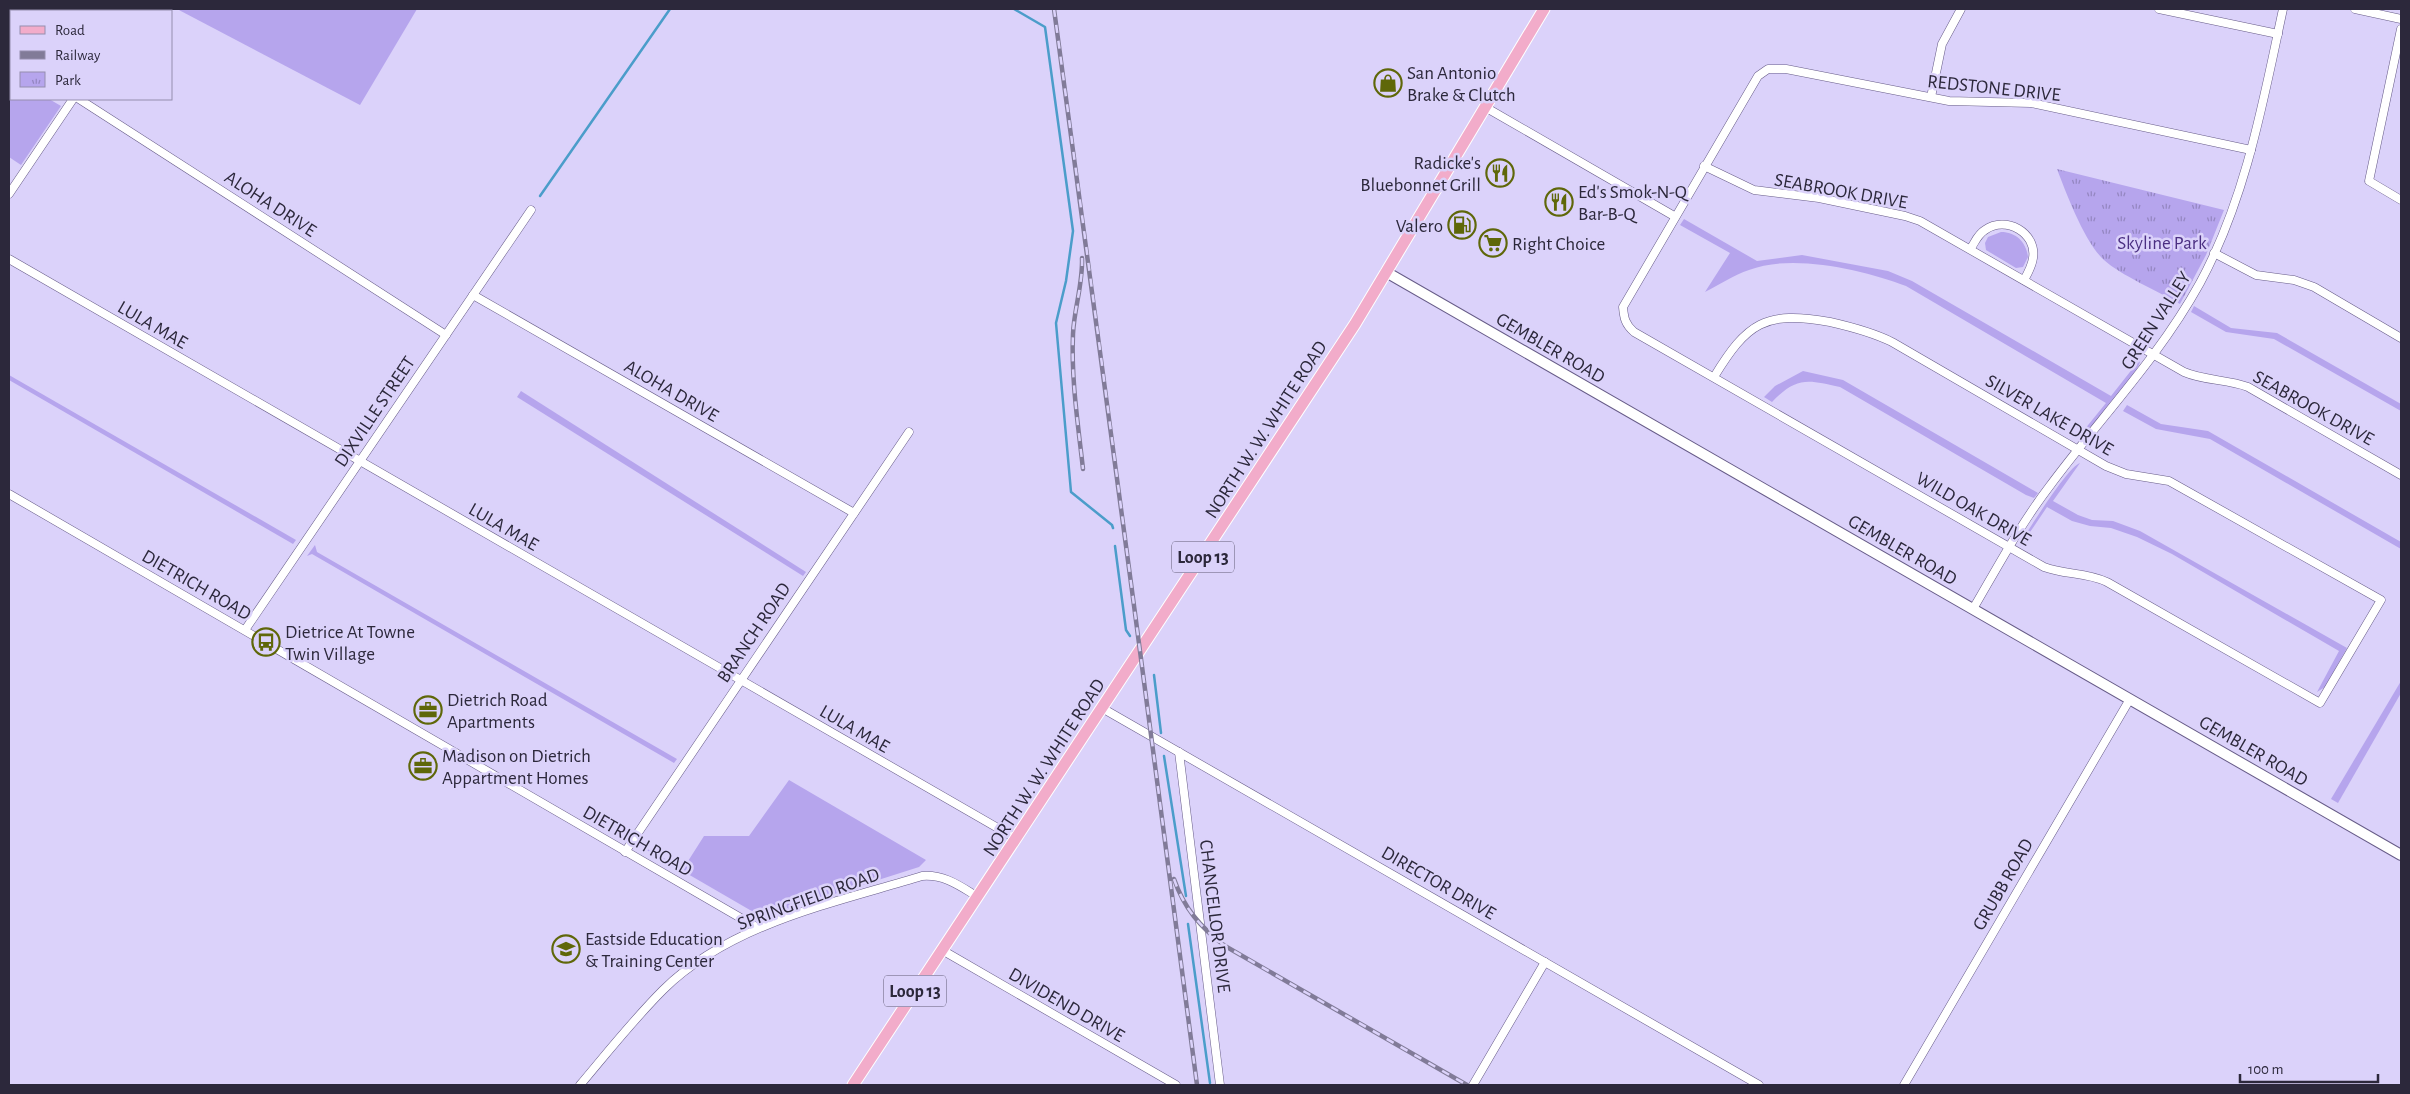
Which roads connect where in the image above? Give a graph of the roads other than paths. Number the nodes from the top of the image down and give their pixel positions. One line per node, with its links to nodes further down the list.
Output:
1 (1544, 9): 12 (main road, NORTH W. W. WHITE ROAD / Loop 13)
2 (1961, 9): 9 (street)
3 (2159, 9): 8 (street)
4 (2283, 9): 8 (street, GREEN VALLEY)
5 (2355, 9): 6 (street)
6 (2401, 19)
7 (2401, 29): 16 (street)
8 (2278, 34): 13 (street, GREEN VALLEY)
9 (1931, 97): 13 (street, REDSTONE DRIVE); 14 (street, REDSTONE DRIVE)
10 (72, 100): 15 (street)
11 (81, 100): 25 (street, ALOHA DRIVE)
12 (1485, 108): 18 (street); 22 (main road, NORTH W. W. WHITE ROAD / Loop 13)
13 (2251, 150): 20 (street, GREEN VALLEY)
14 (1704, 166): 18 (street); 19 (street, SEABROOK DRIVE)
15 (9, 194)
16 (2401, 200)
17 (531, 210): 24 (street, DIXVILLE STREET)
18 (1674, 216): 28 (street, WILD OAK DRIVE)
19 (1970, 248): 23 (street, SEABROOK DRIVE); 23 (street)
20 (2214, 253): 26 (street); 27 (street, GREEN VALLEY)
21 (9, 259): 31 (street, LULA MAE)
22 (1386, 272): 36 (main road, GEMBLER ROAD); 41 (main road, NORTH W. W. WHITE ROAD / Loop 13)
23 (2024, 280): 27 (street, SEABROOK DRIVE)
24 (473, 295): 25 (street, DIXVILLE STREET); 34 (street, ALOHA DRIVE)
25 (446, 335): 31 (street, DIXVILLE STREET)
26 (2401, 338)
27 (2154, 355): 30 (street, GREEN VALLEY); 32 (street, SEABROOK DRIVE)
28 (1714, 377): 30 (street, SILVER LAKE DRIVE); 35 (street, WILD OAK DRIVE)
29 (909, 432): 34 (street, BRANCH ROAD)
30 (2078, 450): 35 (street, GREEN VALLEY); 40 (street, SILVER LAKE DRIVE)
31 (359, 462): 37 (street, DIXVILLE STREET); 38 (street, LULA MAE)
32 (2401, 474)
33 (9, 494): 37 (street, DIETRICH ROAD)
34 (854, 513): 38 (street, BRANCH ROAD)
35 (2009, 547): 36 (street, GREEN VALLEY); 40 (street, WILD OAK DRIVE)
36 (1973, 609): 39 (main road, GEMBLER ROAD)
37 (245, 630): 44 (street, DIETRICH ROAD)
38 (739, 680): 43 (street, LULA MAE); 44 (street, BRANCH ROAD)
39 (2130, 699): 45 (main road, GEMBLER ROAD); 56 (street, GRUBB ROAD)
40 (2320, 703)
41 (1102, 708): 42 (street, DIRECTOR DRIVE); 43 (main road, NORTH W. W. WHITE ROAD / Loop 13)
42 (1178, 752): 49 (street, DIRECTOR DRIVE); 53 (street, CHANCELLOR DRIVE)
43 (1017, 839): 46 (main road, NORTH W. W. WHITE ROAD / Loop 13)
44 (625, 852): 47 (street, DIETRICH ROAD)
45 (2401, 855)
46 (978, 897): 47 (street, SPRINGFIELD ROAD); 48 (main road, NORTH W. W. WHITE ROAD / Loop 13)
47 (758, 928): 50 (street, SPRINGFIELD ROAD)
48 (942, 950): 51 (main road, NORTH W. W. WHITE ROAD / Loop 13); 52 (street, DIVIDEND DRIVE)
49 (1545, 962): 54 (street); 55 (street, DIRECTOR DRIVE)
50 (580, 1085)
51 (853, 1085)
52 (1176, 1085)
53 (1220, 1085)
54 (1473, 1085)
55 (1759, 1085)
56 (1904, 1085)

